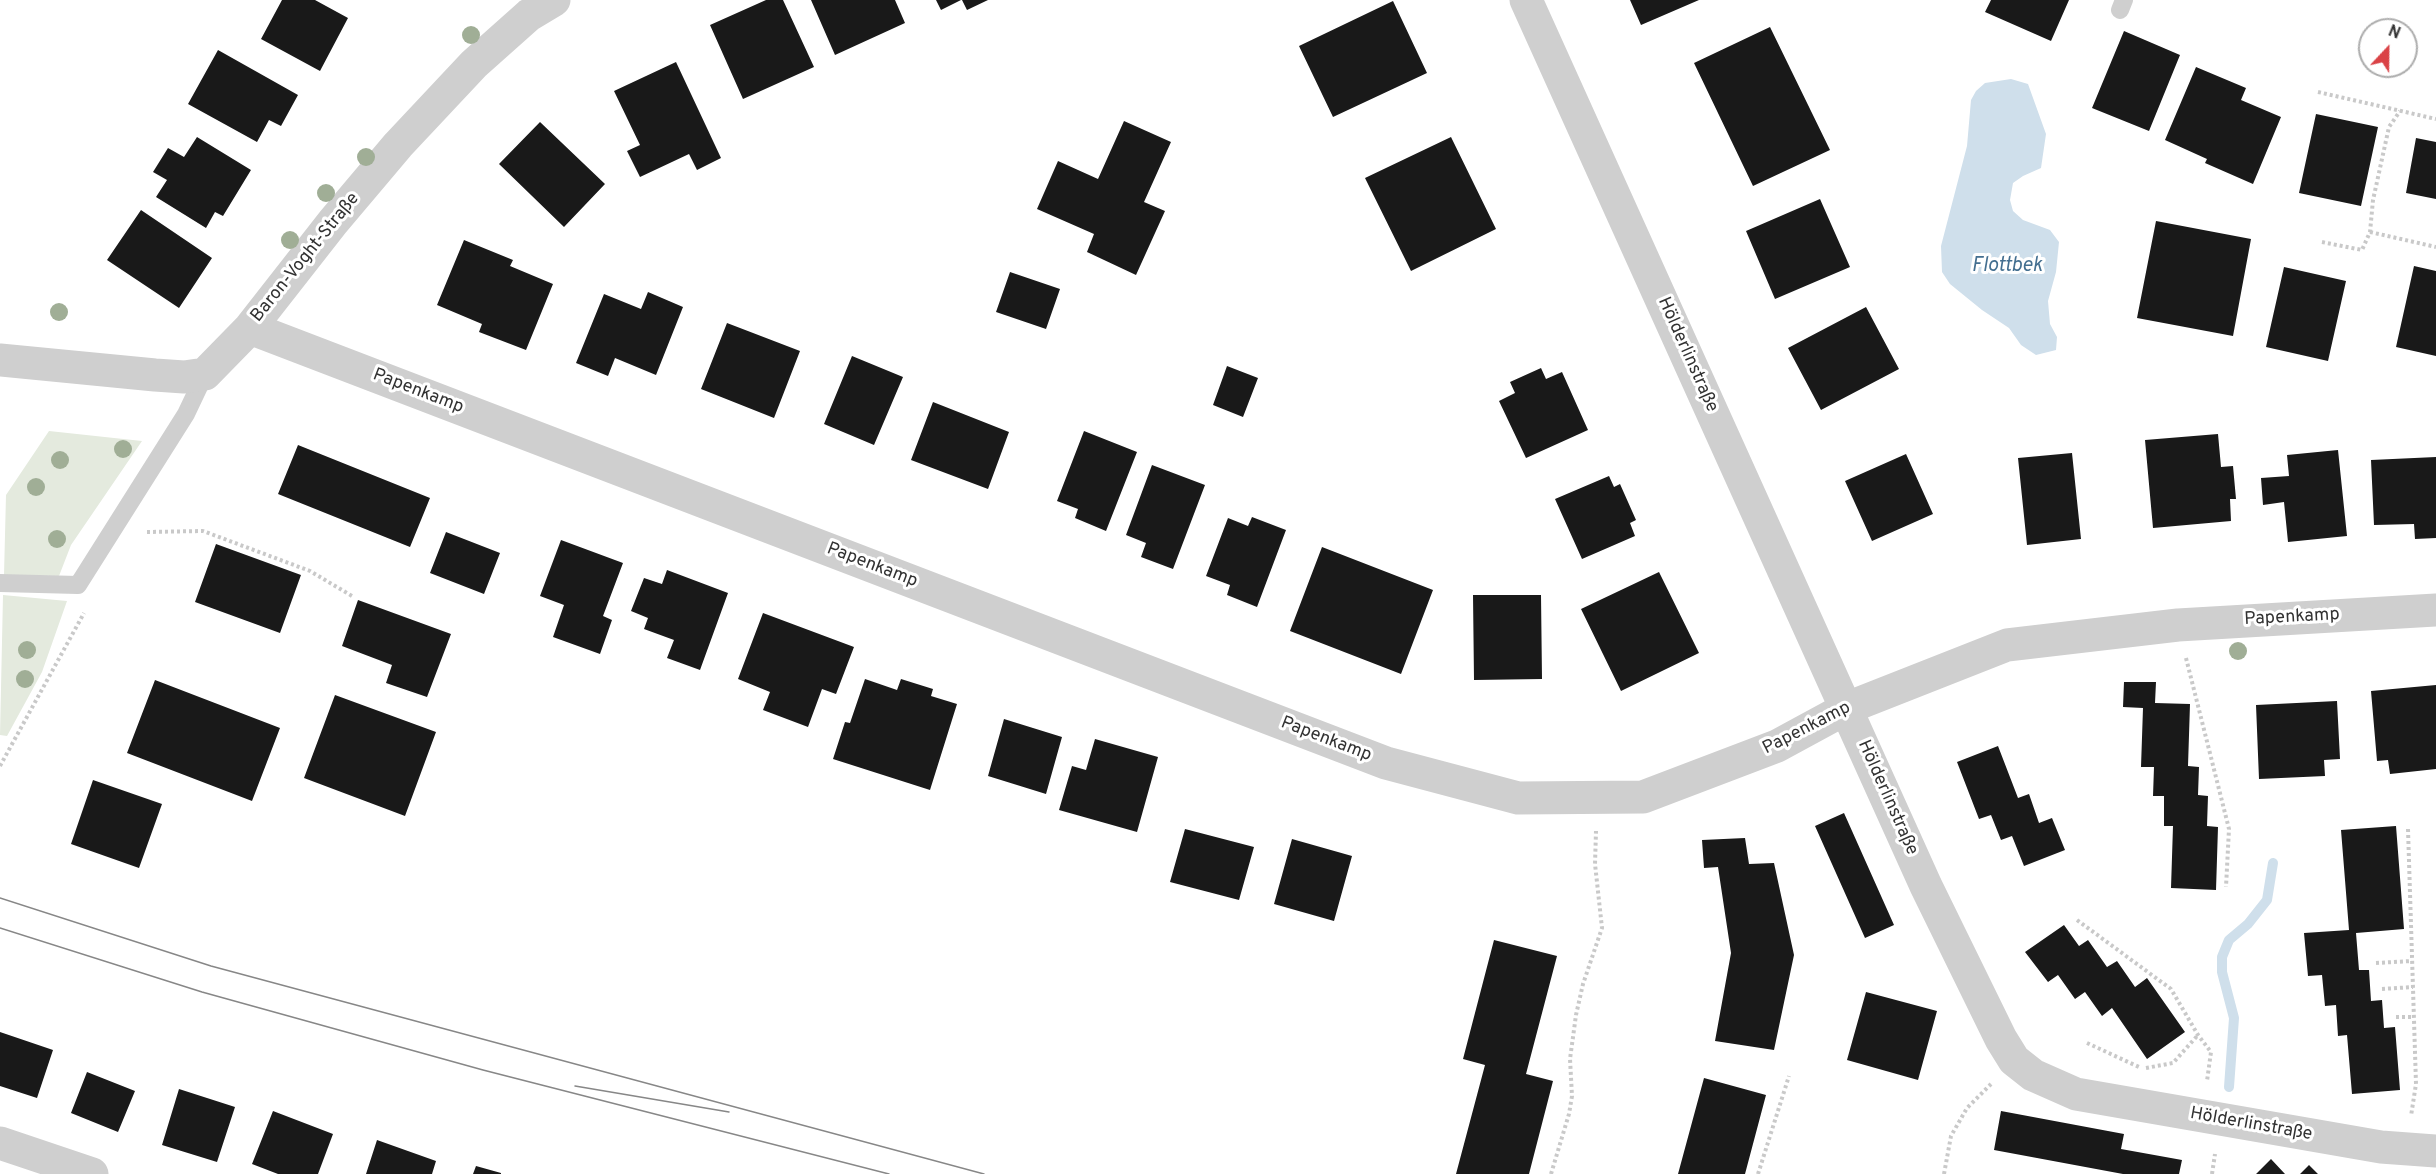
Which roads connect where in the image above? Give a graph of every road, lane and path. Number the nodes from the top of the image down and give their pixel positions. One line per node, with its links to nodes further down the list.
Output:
1 (554, 0): 9 (street, Baron-Voght-Straße)
2 (1526, 0): 17 (street, Hölderlinstraße)
3 (2318, 92): 4 (path)
4 (2400, 111): 5 (path); 6 (path)
5 (2436, 119)
6 (2370, 232): 7 (path); 8 (path)
7 (2322, 242)
8 (2436, 247)
9 (250, 328): 11 (street, Baron-Voght-Straße); 20 (street, Papenkamp)
10 (0, 360): 11 (street)
11 (205, 374): 13 (lane)
12 (147, 532): 14 (path)
13 (0, 583)
14 (352, 596)
15 (2436, 610): 16 (street, Papenkamp)
16 (2178, 625): 17 (street, Papenkamp); 22 (path)
17 (1846, 708): 20 (street, Papenkamp); 34 (street, Hölderlinstraße)
18 (15, 740): 19 (path)
19 (0, 765)
20 (1596, 798): 38 (path)
21 (2408, 829): 24 (path)
22 (2226, 887)
23 (2077, 920): 30 (path)
24 (2412, 961): 25 (path); 26 (path)
25 (2376, 963)
26 (2413, 987): 27 (path); 29 (path)
27 (2382, 988)
28 (2396, 1017): 29 (path)
29 (2414, 1017): 36 (path)
30 (2198, 1035): 31 (path); 34 (path)
31 (2087, 1043)
32 (1789, 1076): 39 (path)
33 (1967, 1108): 40 (path)
34 (2203, 1117): 36 (street, Hölderlinstraße)
35 (0, 1143): 37 (street)
36 (2421, 1150)
37 (92, 1174)
38 (1551, 1174)
39 (1758, 1174)
40 (1944, 1174)

